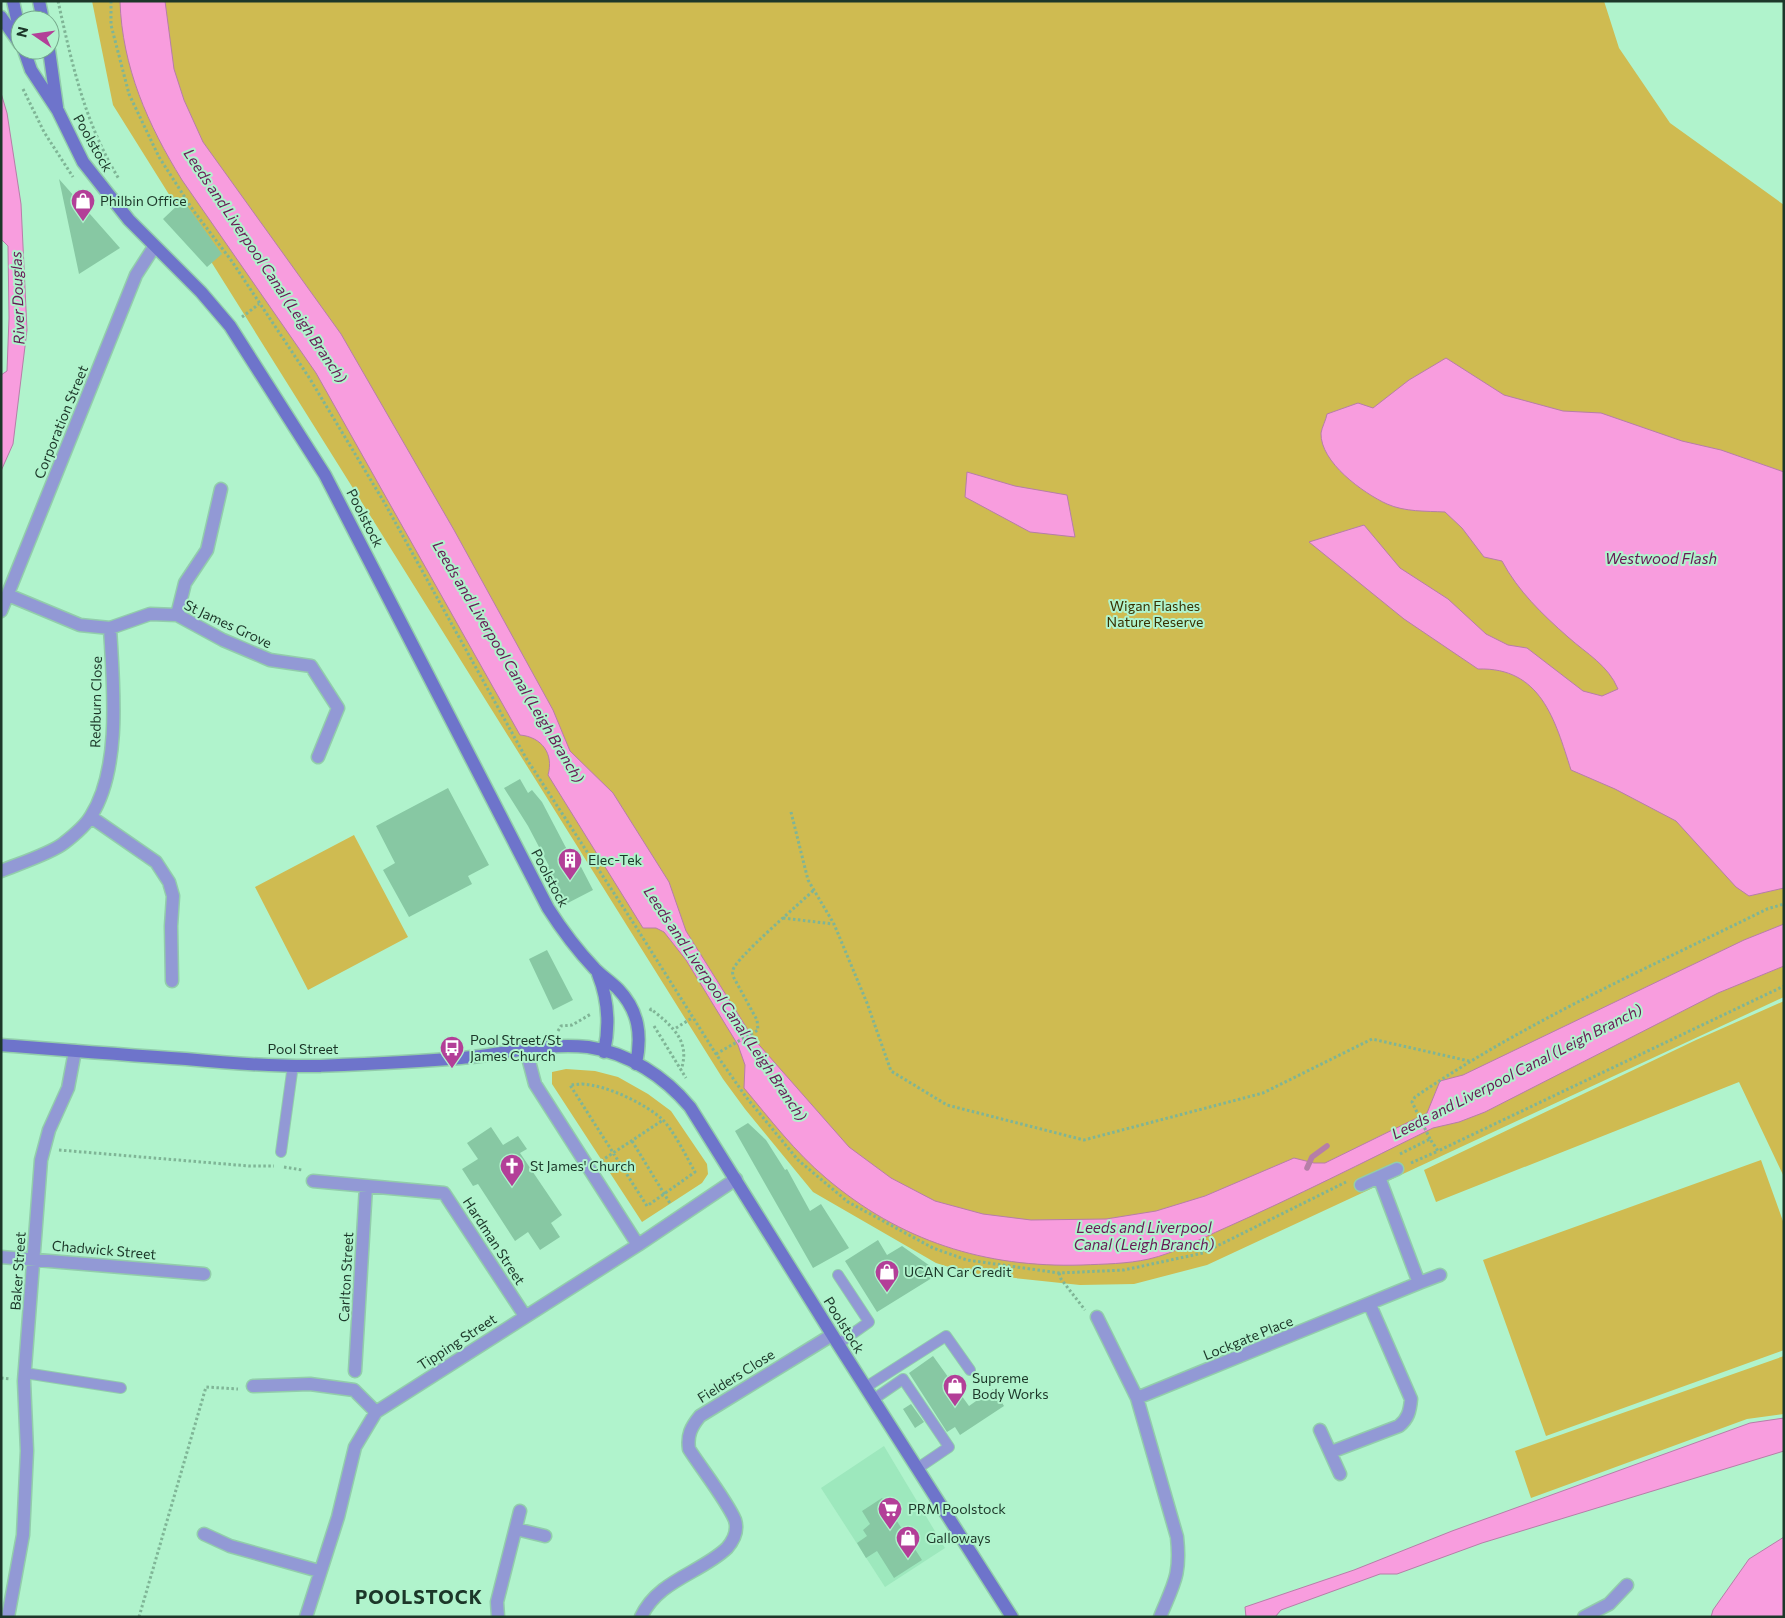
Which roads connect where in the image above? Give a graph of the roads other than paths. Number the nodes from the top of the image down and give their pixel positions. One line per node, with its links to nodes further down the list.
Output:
1 (1, 17): 2 (main road)
2 (10, 30)
3 (28, 60): 5 (main road, Poolstock)
4 (50, 60): 5 (main road, Poolstock)
5 (58, 111): 6 (main road, Poolstock)
6 (154, 247): 8 (street, Corporation Street); 15 (main road, Poolstock)
7 (221, 489): 10 (street)
8 (8, 595): 9 (street, Corporation Street); 11 (street, St James Grove)
9 (1, 611)
10 (177, 615): 11 (street, St James Grove); 12 (street, St James Grove)
11 (110, 628): 13 (street, Redburn Close)
12 (318, 756)
13 (91, 817): 14 (street, Redburn Close); 16 (street)
14 (1, 870)
15 (596, 971): 20 (main road, Poolstock); 21 (main road, Poolstock)
16 (172, 981)
17 (1, 1045): 19 (main road, Pool Street)
18 (526, 1050): 20 (main road, Pool Street); 22 (main road, Pool Street); 30 (street)
19 (75, 1051): 22 (main road, Pool Street); 32 (street, Baker Street)
20 (604, 1052): 21 (main road, Poolstock)
21 (636, 1064): 26 (main road, Poolstock)
22 (293, 1065): 23 (lane)
23 (281, 1152)
24 (1397, 1169): 25 (street)
25 (1379, 1177): 28 (street); 36 (street)
26 (736, 1179): 30 (street, Tipping Street); 40 (main road, Poolstock)
27 (313, 1181): 29 (street, Hardman Street)
28 (1355, 1183)
29 (366, 1186): 38 (street, Hardman Street); 42 (street, Carlton Street)
30 (638, 1245): 38 (street, Tipping Street)
31 (1, 1257): 32 (street, Chadwick Street)
32 (34, 1260): 33 (street, Chadwick Street); 43 (street, Baker Street)
33 (204, 1274)
34 (838, 1275): 40 (lane)
35 (1440, 1275): 36 (street, Lockgate Place)
36 (1419, 1283): 37 (street, Lockgate Place)
37 (1370, 1305): 47 (street, Lockgate Place); 51 (street)
38 (525, 1316): 49 (street, Tipping Street)
39 (1097, 1317): 47 (street)
40 (835, 1339): 46 (main road, Poolstock); 63 (street, Fielders Close)
41 (970, 1370): 46 (lane)
42 (355, 1371)
43 (25, 1373): 45 (lane); 60 (street, Baker Street)
44 (253, 1386): 49 (street)
45 (121, 1388)
46 (866, 1388): 48 (main road, Poolstock)
47 (1137, 1398): 65 (street)
48 (874, 1399): 52 (main road, Poolstock); 52 (lane)
49 (376, 1412): 58 (street, Tipping Street)
50 (1320, 1430): 51 (street)
51 (1331, 1452): 53 (street)
52 (918, 1468): 64 (main road, Poolstock)
53 (1340, 1474)
54 (520, 1512): 55 (street)
55 (516, 1529): 57 (street); 62 (street)
56 (204, 1534): 58 (street)
57 (545, 1536)
58 (319, 1571): 61 (street, Tipping Street)
59 (1627, 1585): 66 (street)
60 (8, 1617)
61 (306, 1617)
62 (498, 1617)
63 (641, 1617)
64 (1012, 1617)
65 (1160, 1617)
66 (1584, 1617)

